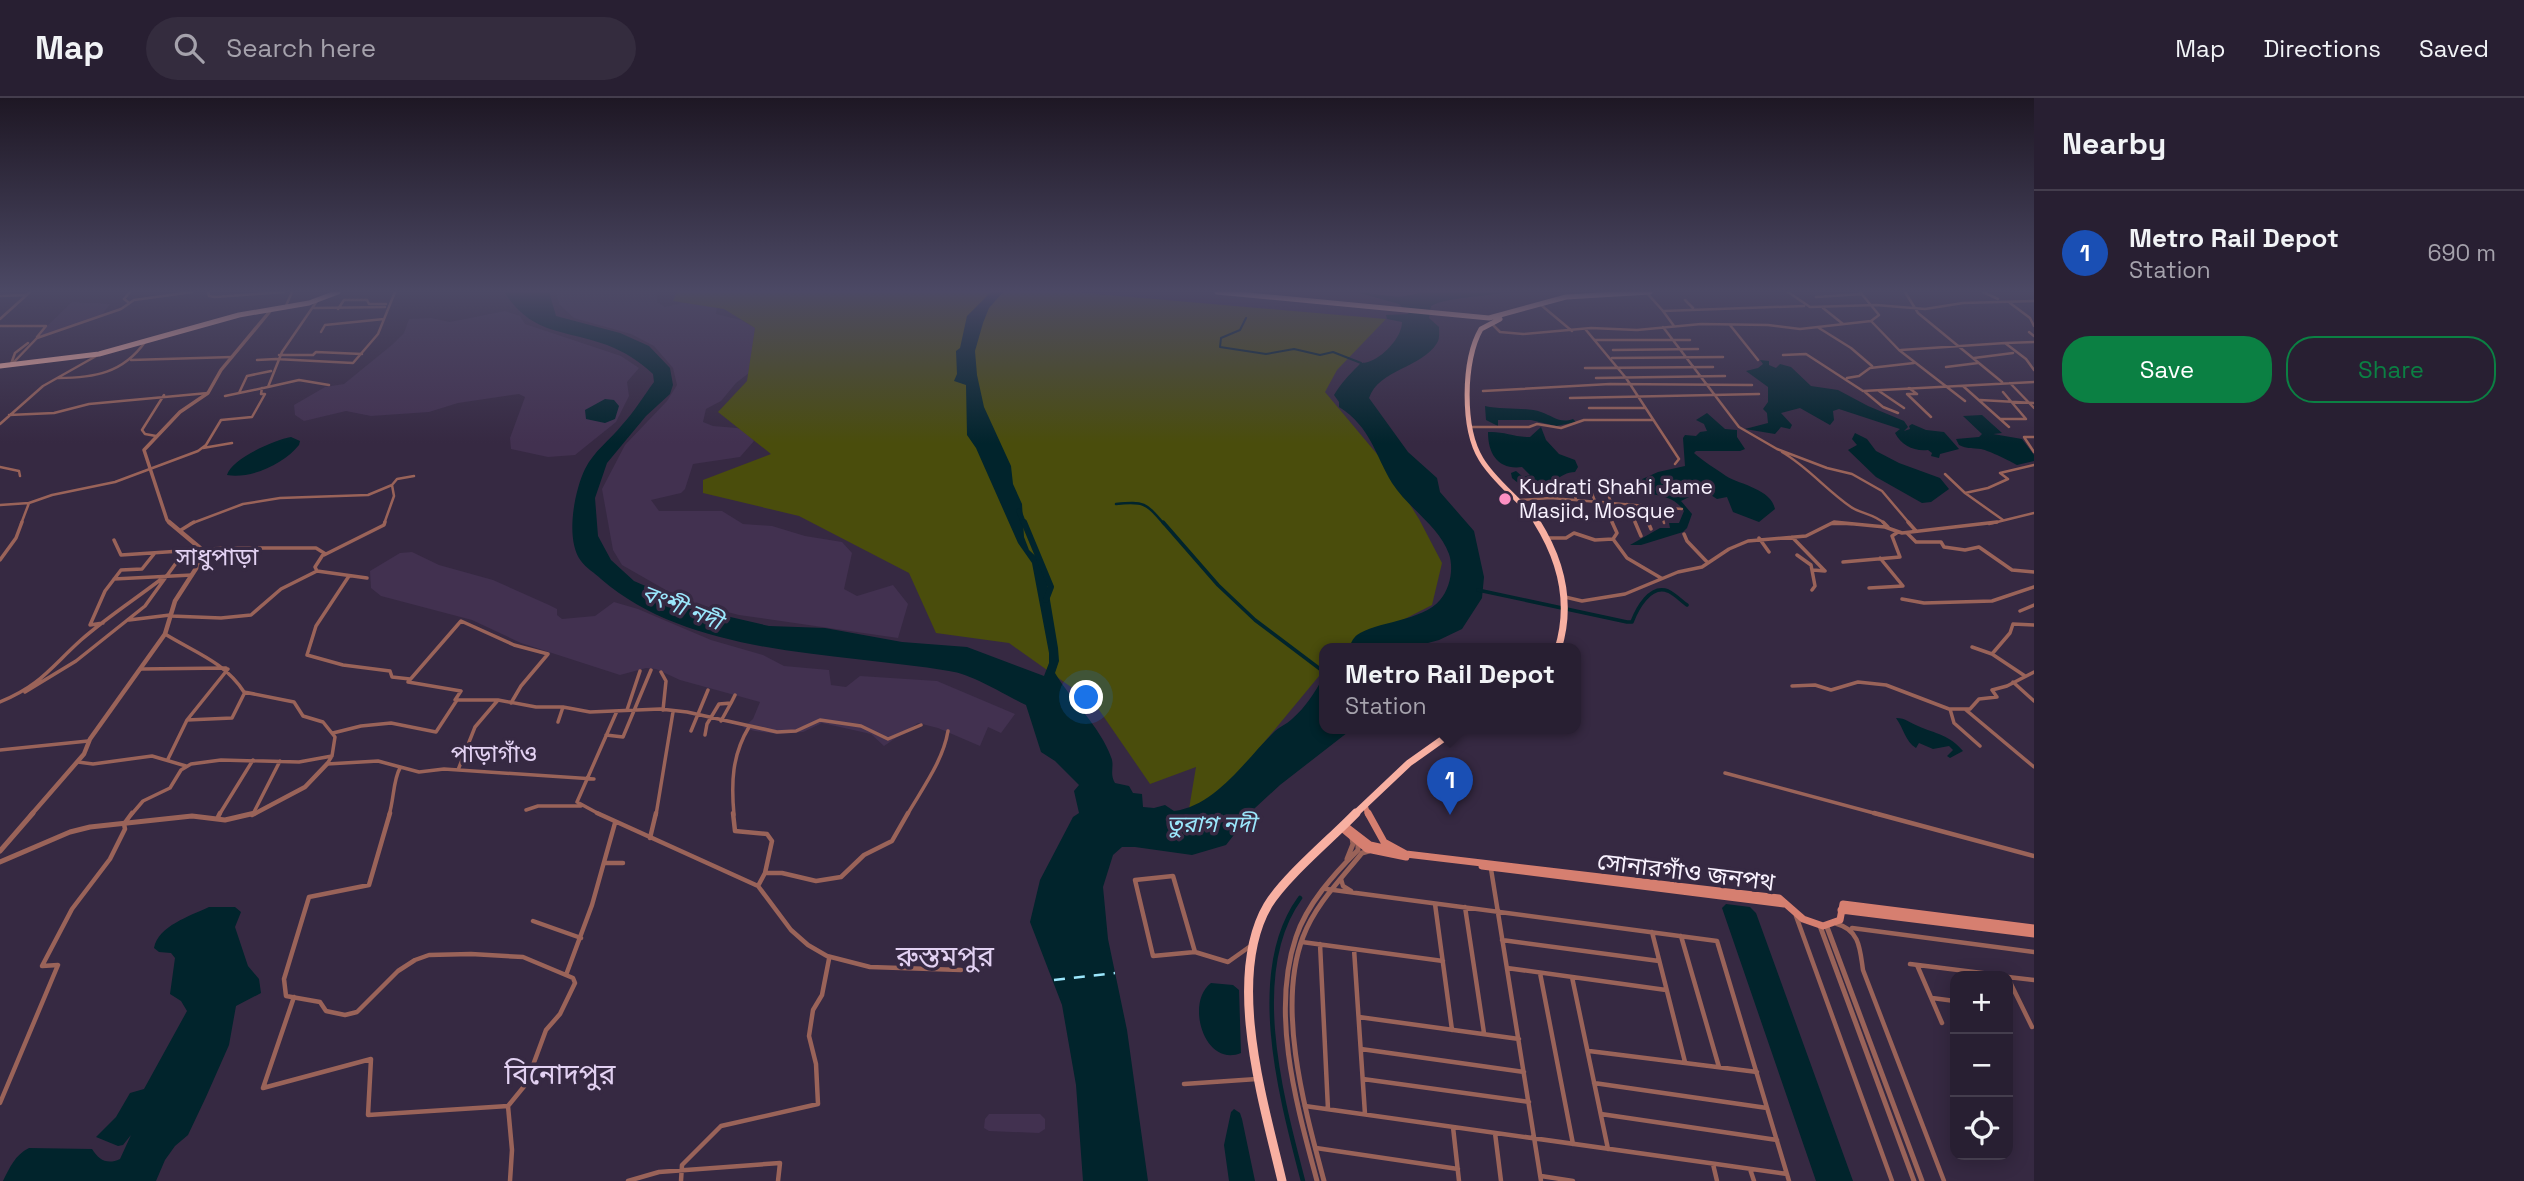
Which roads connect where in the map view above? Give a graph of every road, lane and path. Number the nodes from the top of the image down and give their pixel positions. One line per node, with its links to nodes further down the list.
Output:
1 (145, 342): 32 (street)
2 (29, 343): 37 (street)
3 (33, 343): 37 (street)
4 (143, 343): 23 (highway)
5 (244, 343): 26 (street)
6 (286, 343): 28 (street)
7 (369, 343): 24 (street)
8 (1474, 343): 90 (highway)
9 (1597, 343): 29 (street)
10 (1676, 343): 18 (street)
11 (1744, 343): 34 (street)
12 (1842, 343): 43 (street)
13 (1892, 343): 21 (street)
14 (1958, 343): 17 (street)
15 (2003, 343): 16 (street); 17 (street); 22 (street)
16 (2033, 343)
17 (1962, 346): 21 (street); 31 (street)
18 (1681, 349): 19 (street); 20 (street); 30 (street)
19 (1698, 349)
20 (1613, 350)
21 (1899, 350): 35 (street)
22 (2015, 352): 31 (street); 45 (street)
23 (99, 354): 37 (highway); 51 (street)
24 (362, 354): 28 (street); 28 (street)
25 (1783, 355): 52 (street)
26 (232, 357): 32 (street); 69 (street)
27 (1723, 357): 30 (street)
28 (277, 358): 33 (street); 46 (street)
29 (1612, 358): 30 (street); 44 (street)
30 (1687, 358): 39 (street)
31 (1974, 358): 36 (street)
32 (131, 360): 51 (street)
33 (257, 360)
34 (1758, 360)
35 (1916, 363): 43 (street); 63 (street)
36 (1978, 363): 41 (street); 54 (street)
37 (11, 365): 38 (highway)
38 (0, 366)
39 (1694, 367): 40 (street); 44 (street); 48 (street)
40 (1713, 367)
41 (1947, 367)
42 (1586, 368): 44 (street)
43 (1874, 368): 52 (street)
44 (1619, 369): 50 (street)
45 (2034, 370)
46 (271, 371): 61 (street); 70 (street)
47 (1725, 376): 48 (street)
48 (1702, 377): 50 (street); 58 (street)
49 (1596, 378): 50 (street)
50 (1626, 378): 56 (street)
51 (56, 379): 85 (street)
52 (1846, 379): 67 (street)
53 (2034, 382): 55 (street)
54 (2004, 383): 55 (street); 60 (street)
55 (2010, 383): 80 (street)
56 (1630, 384): 58 (street); 66 (street); 75 (street)
57 (329, 385): 61 (street)
58 (1707, 385): 59 (street); 73 (street)
59 (1752, 385)
60 (1963, 386): 63 (street); 77 (street)
61 (268, 387): 64 (street)
62 (1907, 387): 63 (street); 65 (street); 86 (street)
63 (1949, 387): 78 (street)
64 (262, 388): 70 (street); 95 (street)
65 (1878, 390): 67 (street); 83 (street)
66 (1483, 391)
67 (1863, 391): 84 (street)
68 (2003, 392): 79 (street)
69 (208, 393): 72 (street); 92 (street)
70 (239, 393): 74 (street)
71 (1759, 394): 73 (street)
72 (164, 395): 85 (street); 92 (street)
73 (1714, 395): 75 (street); 96 (street)
74 (225, 396)
75 (1637, 397): 76 (street); 82 (street)
76 (1570, 398)
77 (1980, 400): 79 (street); 87 (street)
78 (1965, 401)
79 (2011, 401): 80 (street); 87 (street)
80 (2032, 405)
81 (1590, 408): 82 (street)
82 (1644, 408): 88 (street)
83 (1903, 408)
84 (1898, 414)
85 (9, 415): 89 (street)
86 (1931, 417)
87 (2001, 419): 91 (street)
88 (1653, 420): 90 (street); 98 (street)
89 (0, 424)
90 (1472, 427): 114 (highway)
91 (2009, 427)
92 (157, 436): 101 (street)
93 (2034, 437): 97 (street)
94 (232, 443): 95 (street)
95 (201, 449): 101 (street)
96 (1777, 449): 129 (street); 132 (street)
97 (2034, 452)
98 (1675, 464)
99 (2034, 465): 110 (street)
100 (0, 467): 103 (street)
101 (150, 469): 119 (street); 131 (street)
102 (1945, 474): 110 (street)
103 (20, 476)
104 (414, 476): 105 (street)
105 (392, 485): 131 (street); 146 (street)
106 (1554, 489): 113 (street)
107 (1574, 491): 115 (street)
108 (1591, 491): 116 (street)
109 (1607, 492): 118 (street)
110 (1965, 493): 127 (street)
111 (1628, 496): 120 (street)
112 (1644, 497): 123 (street)
113 (1557, 498): 114 (street); 115 (street)
114 (1520, 500): 138 (highway)
115 (1576, 500): 116 (street)
116 (1595, 501): 117 (street)
117 (1603, 502): 118 (street); 140 (street)
118 (1611, 502): 120 (street)
119 (29, 503): 121 (street); 149 (street)
120 (1629, 504): 122 (street); 136 (street)
121 (0, 505)
122 (1641, 505): 123 (street); 130 (street)
123 (1648, 506): 124 (street)
124 (1658, 506): 125 (street); 128 (street)
125 (1682, 509)
126 (2034, 513): 127 (street)
127 (2004, 520): 132 (street)
128 (1664, 523)
129 (1889, 528): 133 (street); 137 (street)
130 (1651, 529)
131 (181, 530): 143 (street)
132 (1916, 531): 134 (street)
133 (1898, 532): 134 (street); 148 (street)
134 (1906, 533): 154 (street)
135 (1684, 534): 151 (street)
136 (1641, 536)
137 (1792, 537): 139 (street); 152 (street)
138 (1546, 538): 140 (street); 164 (highway)
139 (1759, 538): 145 (street); 151 (street)
140 (1614, 539): 160 (street)
141 (114, 540): 144 (street)
142 (184, 551): 143 (street); 144 (street); 156 (street)
143 (206, 551): 146 (street); 155 (street)
144 (155, 552): 159 (street)
145 (1769, 552)
146 (324, 555): 153 (street)
147 (1797, 555): 152 (street)
148 (1880, 558): 150 (street); 162 (street)
149 (0, 561)
150 (1843, 562)
151 (1708, 563): 160 (street)
152 (1813, 570): 163 (street)
153 (317, 571): 157 (street); 168 (street)
154 (2034, 572)
155 (192, 575): 156 (street); 168 (street)
156 (166, 576): 159 (street); 169 (street); 170 (street)
157 (350, 576): 158 (street); 183 (street)
158 (367, 578)
159 (114, 579): 170 (street)
160 (1663, 579): 164 (street)
161 (2034, 587): 165 (street)
162 (1869, 588)
163 (1812, 590)
164 (1564, 599): 173 (highway)
165 (1902, 599)
166 (2034, 605): 167 (street)
167 (2020, 611)
168 (171, 616): 169 (street); 172 (street)
169 (127, 620): 187 (street)
170 (105, 623): 187 (street)
171 (2034, 625): 175 (street)
172 (165, 634): 176 (street); 177 (street)
173 (1559, 643)
174 (1972, 647): 175 (street)
175 (1992, 654): 182 (street)
176 (227, 668): 177 (street); 188 (street); 206 (street)
177 (141, 669): 217 (street)
178 (651, 670): 202 (street)
179 (640, 671): 201 (street)
180 (661, 672): 197 (street)
181 (2034, 672): 182 (street)
182 (2025, 676): 184 (street)
183 (410, 679): 190 (street); 194 (street)
184 (2013, 682): 192 (street); 199 (street)
185 (1792, 686): 198 (street)
186 (708, 690): 204 (street)
187 (24, 692): 193 (street)
188 (245, 692): 206 (street); 213 (street)
189 (735, 695): 195 (street)
190 (457, 700): 191 (street); 213 (street)
191 (498, 700): 194 (street); 229 (street)
192 (2034, 701)
193 (0, 702)
194 (511, 703): 196 (street)
195 (731, 703): 205 (street); 207 (street)
196 (563, 707): 200 (street); 208 (street)
197 (663, 709): 202 (street); 203 (street)
198 (1950, 709): 199 (street); 218 (street)
199 (1964, 709): 227 (street)
200 (618, 710): 201 (street); 216 (street)
201 (627, 710): 202 (street)
202 (635, 710): 216 (street)
203 (673, 712): 204 (street); 240 (street)
204 (698, 715): 205 (street); 211 (street)
205 (712, 719): 207 (street); 215 (street)
206 (187, 720): 221 (street)
207 (721, 721): 210 (street)
208 (558, 722)
209 (921, 725): 210 (street)
210 (748, 727): 249 (street)
211 (691, 731)
212 (948, 731): 249 (street)
213 (333, 733): 220 (street)
214 (1450, 734): 233 (highway)
215 (705, 735)
216 (606, 736): 231 (street)
217 (90, 741): 219 (street); 224 (street)
218 (1980, 746)
219 (0, 750)
220 (332, 756): 223 (street); 225 (street)
221 (169, 759): 224 (street); 226 (street)
222 (253, 760): 223 (street); 226 (street); 236 (street)
223 (280, 761): 235 (street)
224 (78, 762): 242 (street)
225 (327, 764): 228 (street); 235 (street)
226 (186, 765): 238 (street)
227 (2034, 767)
228 (400, 768): 229 (street); 293 (street)
229 (458, 770): 231 (street)
230 (1725, 773): 244 (street)
231 (591, 779): 232 (street)
232 (581, 806): 234 (street); 237 (street)
233 (1365, 806): 239 (highway); 243 (main road)
234 (526, 810)
235 (254, 814): 236 (street)
236 (218, 817): 238 (street)
237 (615, 823): 240 (street); 246 (street)
238 (125, 826): 245 (street); 313 (street)
239 (1343, 826): 241 (main road); 271 (highway)
240 (650, 838): 251 (street)
241 (1359, 843): 243 (main road); 243 (main road); 250 (street); 250 (street)
242 (0, 851)
243 (1397, 853): 248 (main road, সোনারগাঁও জনপথ)
244 (2034, 856)
245 (0, 862)
246 (604, 863): 247 (street); 269 (street)
247 (623, 863)
248 (1490, 865): 255 (main road, সোনারগাঁও জনপথ); 255 (main road, সোনারগাঁও জনপথ); 259 (street)
249 (765, 873): 251 (street)
250 (1338, 877): 252 (street); 253 (street)
251 (758, 886): 278 (street)
252 (1330, 889): 253 (street); 273 (street); 338 (street)
253 (1360, 894): 254 (street)
254 (1435, 903): 256 (street); 279 (street)
255 (1787, 904): 257 (main road, সোনারগাঁও জনপথ)
256 (1465, 907): 259 (street); 300 (street)
257 (1794, 911): 264 (main road, সোনারগাঁও জনপথ); 345 (street)
258 (1842, 911): 261 (main road); 262 (street); 263 (main road); 267 (main road)
259 (1498, 912): 265 (street); 270 (street)
260 (533, 921): 269 (street)
261 (1835, 924): 262 (street); 264 (main road)
262 (1847, 926): 266 (street); 272 (street)
263 (2034, 928)
264 (1824, 929): 346 (street); 347 (street)
265 (1652, 932): 268 (street); 280 (street)
266 (1872, 933): 272 (street); 277 (street)
267 (2034, 934)
268 (1681, 936): 305 (street); 307 (street)
269 (581, 938): 287 (street)
270 (1502, 940): 280 (street); 283 (street)
271 (1256, 941): 276 (street); 308 (highway)
272 (1859, 941): 348 (street)
273 (1301, 942): 274 (street); 314 (street)
274 (1321, 944): 275 (street); 317 (street)
275 (1354, 949): 279 (street); 296 (street)
276 (1195, 951): 276 (street)
277 (2034, 952)
278 (829, 958): 284 (street); 330 (street)
279 (1443, 961): 299 (street)
280 (1659, 961): 292 (street)
281 (1910, 964): 282 (street)
282 (1917, 965): 285 (street); 294 (street)
283 (1507, 968): 286 (street); 301 (street)
284 (961, 971)
285 (1954, 971)
286 (1540, 973): 288 (street); 324 (street)
287 (566, 975): 293 (street); 315 (street)
288 (1572, 977): 292 (street); 303 (street)
289 (2013, 977): 290 (street)
290 (2034, 979)
291 (2013, 989): 298 (street)
292 (1666, 990): 304 (street)
293 (294, 997): 315 (street)
294 (1932, 998): 295 (street); 297 (street)
295 (1950, 1000)
296 (1359, 1017): 299 (street); 302 (street)
297 (1942, 1023)
298 (2032, 1027)
299 (1452, 1030): 300 (street)
300 (1484, 1035): 301 (street)
301 (1518, 1039): 306 (street)
302 (1361, 1049): 306 (street); 309 (street)
303 (1588, 1050): 304 (street); 310 (street)
304 (1685, 1063): 305 (street)
305 (1719, 1067): 307 (street)
306 (1524, 1072): 312 (street)
307 (1756, 1072): 316 (street)
308 (1259, 1079): 311 (street); 337 (highway)
309 (1363, 1079): 312 (street); 319 (street)
310 (1594, 1083): 316 (street); 318 (street)
311 (1184, 1084)
312 (1529, 1102): 322 (street)
313 (0, 1103)
314 (1306, 1106): 317 (street); 325 (street)
315 (508, 1107): 333 (street)
316 (1767, 1108): 323 (street)
317 (1328, 1109): 319 (street)
318 (1601, 1114): 323 (street); 326 (street)
319 (1366, 1115): 320 (street)
320 (1453, 1127): 321 (street); 328 (street)
321 (1495, 1133): 322 (street); 341 (street)
322 (1535, 1139): 324 (street); 332 (street)
323 (1777, 1140): 331 (street)
324 (1573, 1144): 326 (street)
325 (1314, 1147): 328 (street); 339 (street)
326 (1608, 1149): 327 (street)
327 (1713, 1164): 329 (street); 343 (street)
328 (1458, 1169): 340 (street)
329 (1750, 1169): 331 (street); 344 (street)
330 (682, 1170): 334 (street); 335 (street); 336 (street)
331 (1788, 1178)
332 (1541, 1179): 342 (street)
333 (510, 1181)
334 (628, 1181)
335 (681, 1181)
336 (778, 1181)
337 (1282, 1181)
338 (1317, 1181)
339 (1324, 1181)
340 (1459, 1181)
341 (1501, 1181)
342 (1573, 1181)
343 (1717, 1181)
344 (1754, 1181)
345 (1892, 1181)
346 (1914, 1181)
347 (1922, 1181)
348 (1944, 1181)

